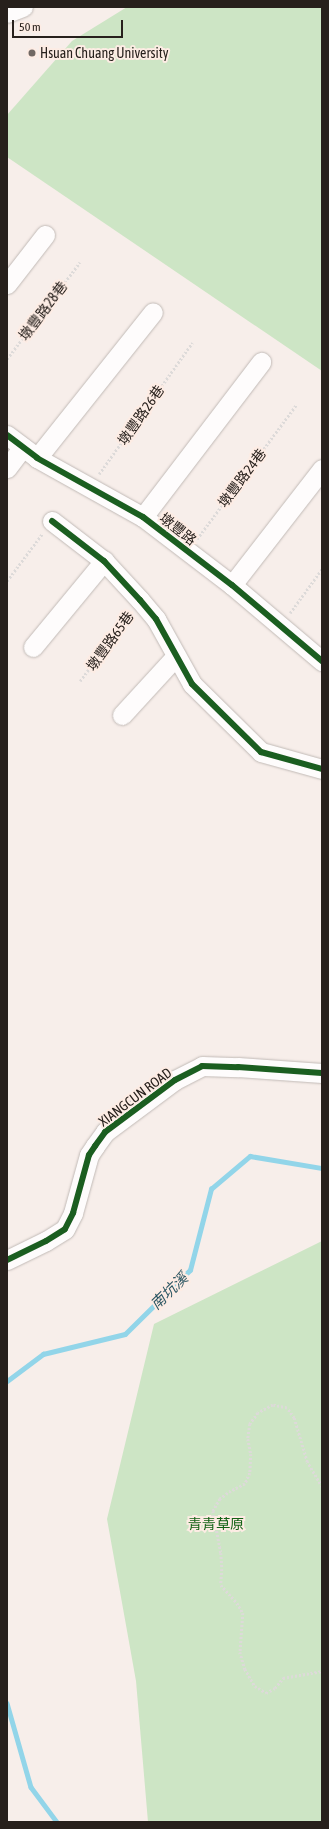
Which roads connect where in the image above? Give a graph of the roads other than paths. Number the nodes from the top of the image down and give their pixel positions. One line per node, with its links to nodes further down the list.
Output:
1 (23, 7): 2 (street)
2 (7, 13)
3 (45, 235): 4 (street)
4 (7, 284)
5 (153, 312): 8 (street)
6 (261, 362): 11 (street)
7 (7, 435): 8 (street, 墩豐路)
8 (30, 453): 9 (street); 11 (street, 墩豐路)
9 (7, 468)
10 (322, 469): 14 (street)
11 (143, 517): 14 (street, 墩豐路)
12 (52, 521): 13 (street)
13 (104, 561): 15 (street); 16 (street)
14 (232, 585): 17 (street, 墩豐路)
15 (33, 647)
16 (176, 656): 18 (street); 19 (street)
17 (322, 661)
18 (122, 715)
19 (322, 769)
20 (322, 1073): 21 (street, XIANGCUN ROAD)
21 (7, 1260)

